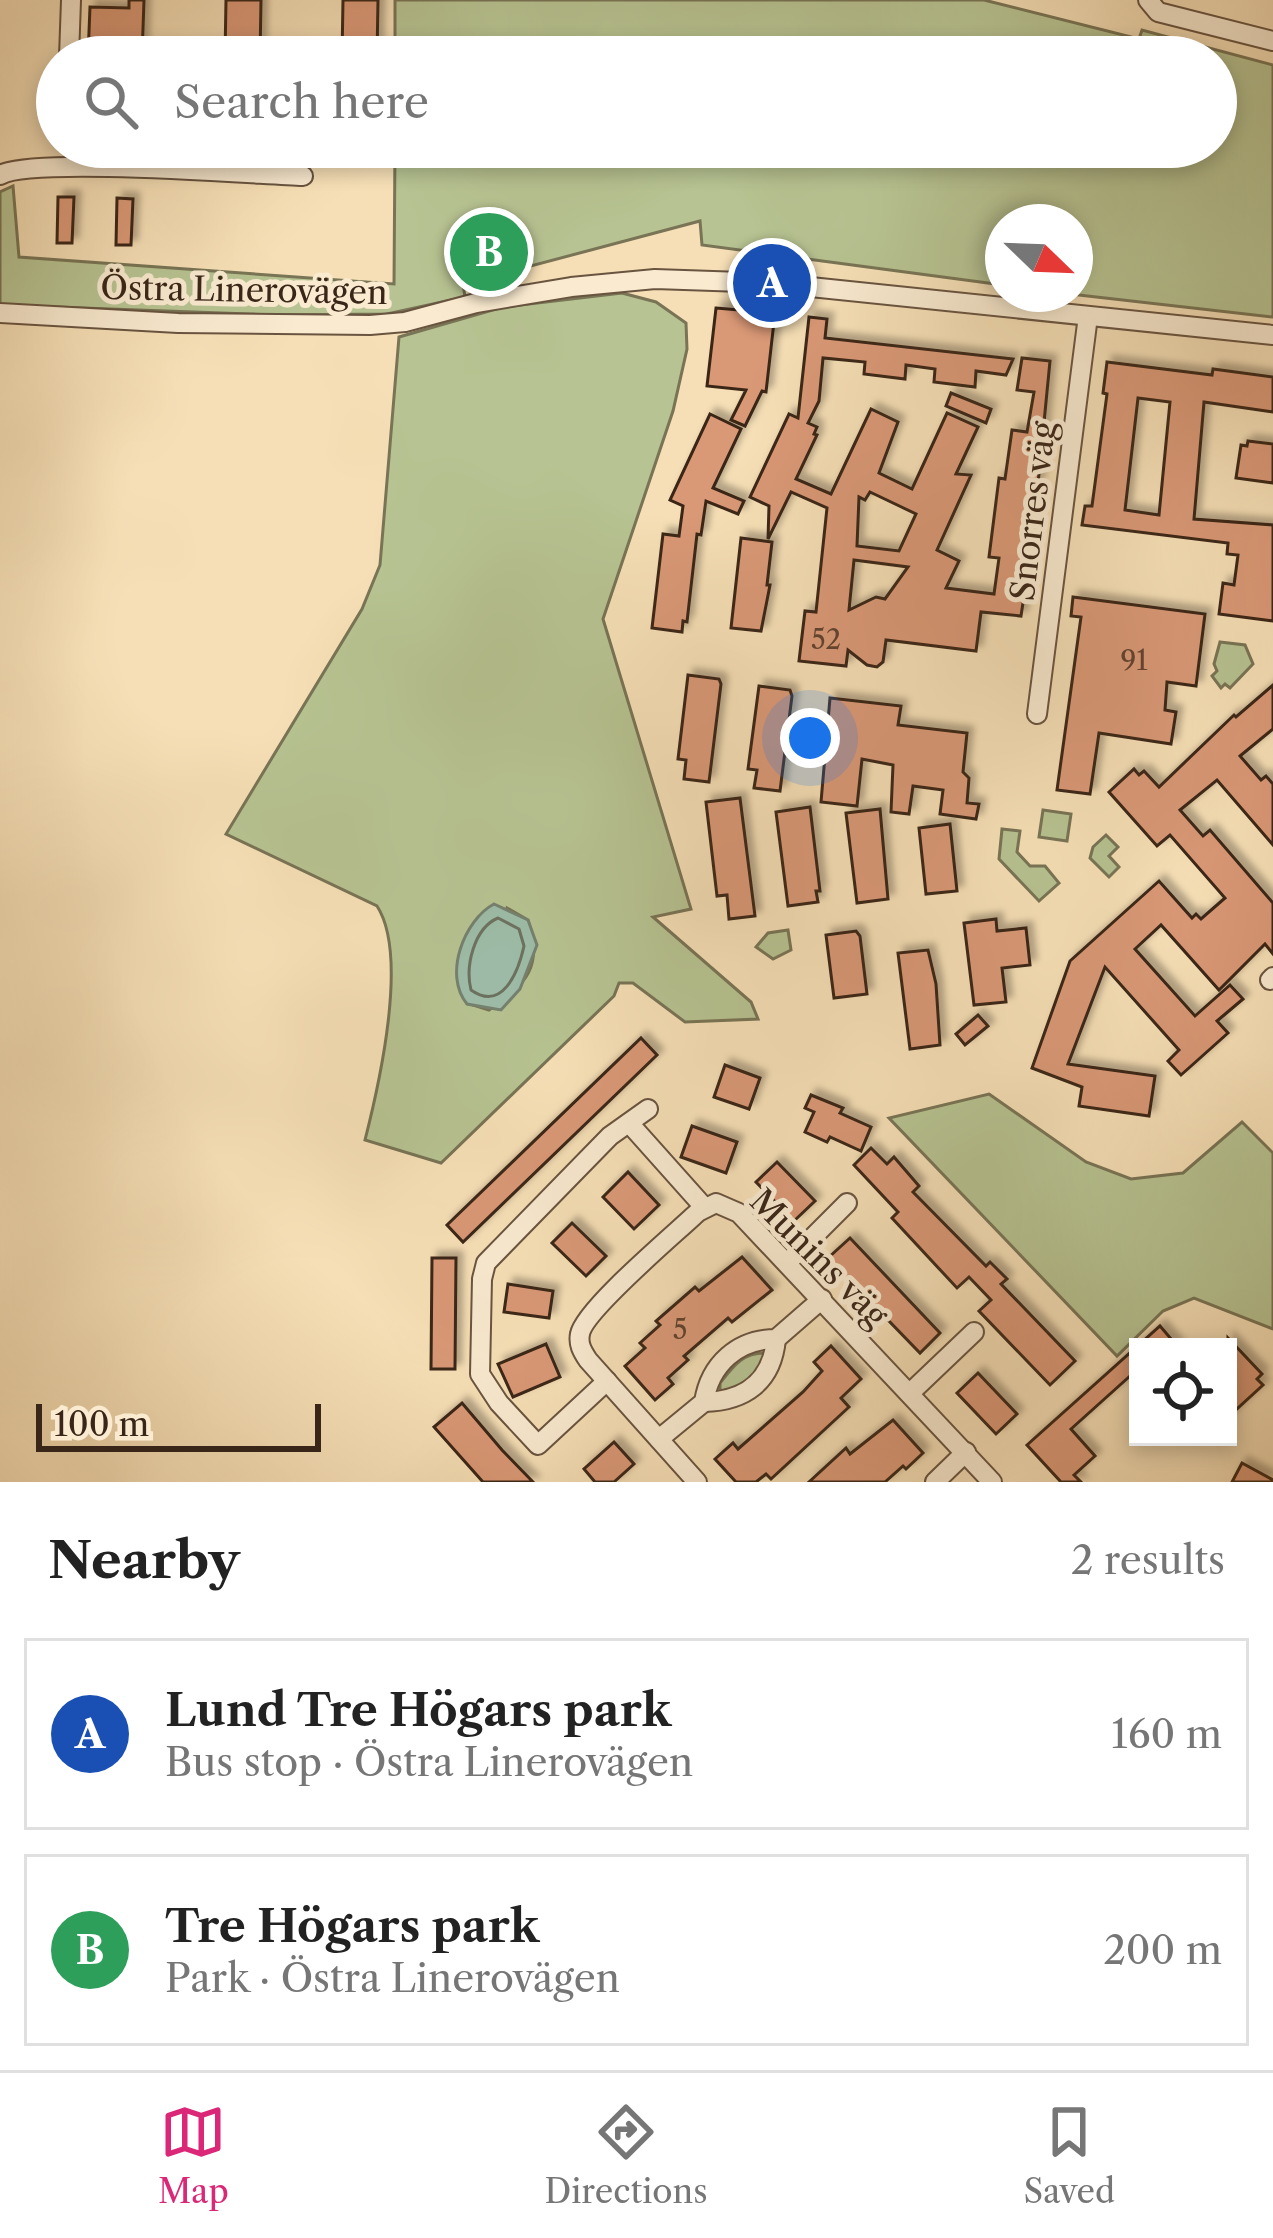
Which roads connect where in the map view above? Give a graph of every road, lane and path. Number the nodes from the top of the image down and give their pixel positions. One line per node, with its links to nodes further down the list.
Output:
1 (71, 0): 3 (street)
2 (1148, 0): 4 (street)
3 (70, 36)
4 (1273, 41)
5 (66, 168): 6 (street); 7 (street)
6 (0, 175)
7 (303, 176)
8 (0, 313): 9 (street, Östra Linerovägen)
9 (1088, 316): 10 (street, Östra Linerovägen); 11 (street, Snorres väg)
10 (1273, 335)
11 (1037, 714)
12 (648, 1109): 13 (street)
13 (628, 1123): 15 (street); 20 (street)
14 (847, 1203): 16 (street)
15 (704, 1207): 16 (street, Munins väg); 20 (street, Munins väg)
16 (787, 1263): 17 (street, Munins väg)
17 (822, 1299): 19 (street); 21 (street, Munins väg)
18 (974, 1332): 21 (street)
19 (776, 1339): 22 (street); 22 (street)
20 (607, 1381): 23 (street, Munins väg)
21 (910, 1393): 24 (street, Munins väg)
22 (704, 1402): 23 (street)
23 (659, 1439): 25 (street, Munins väg)
24 (966, 1453): 26 (street); 27 (street, Munins väg)
25 (697, 1482)
26 (935, 1482)
27 (992, 1482)

